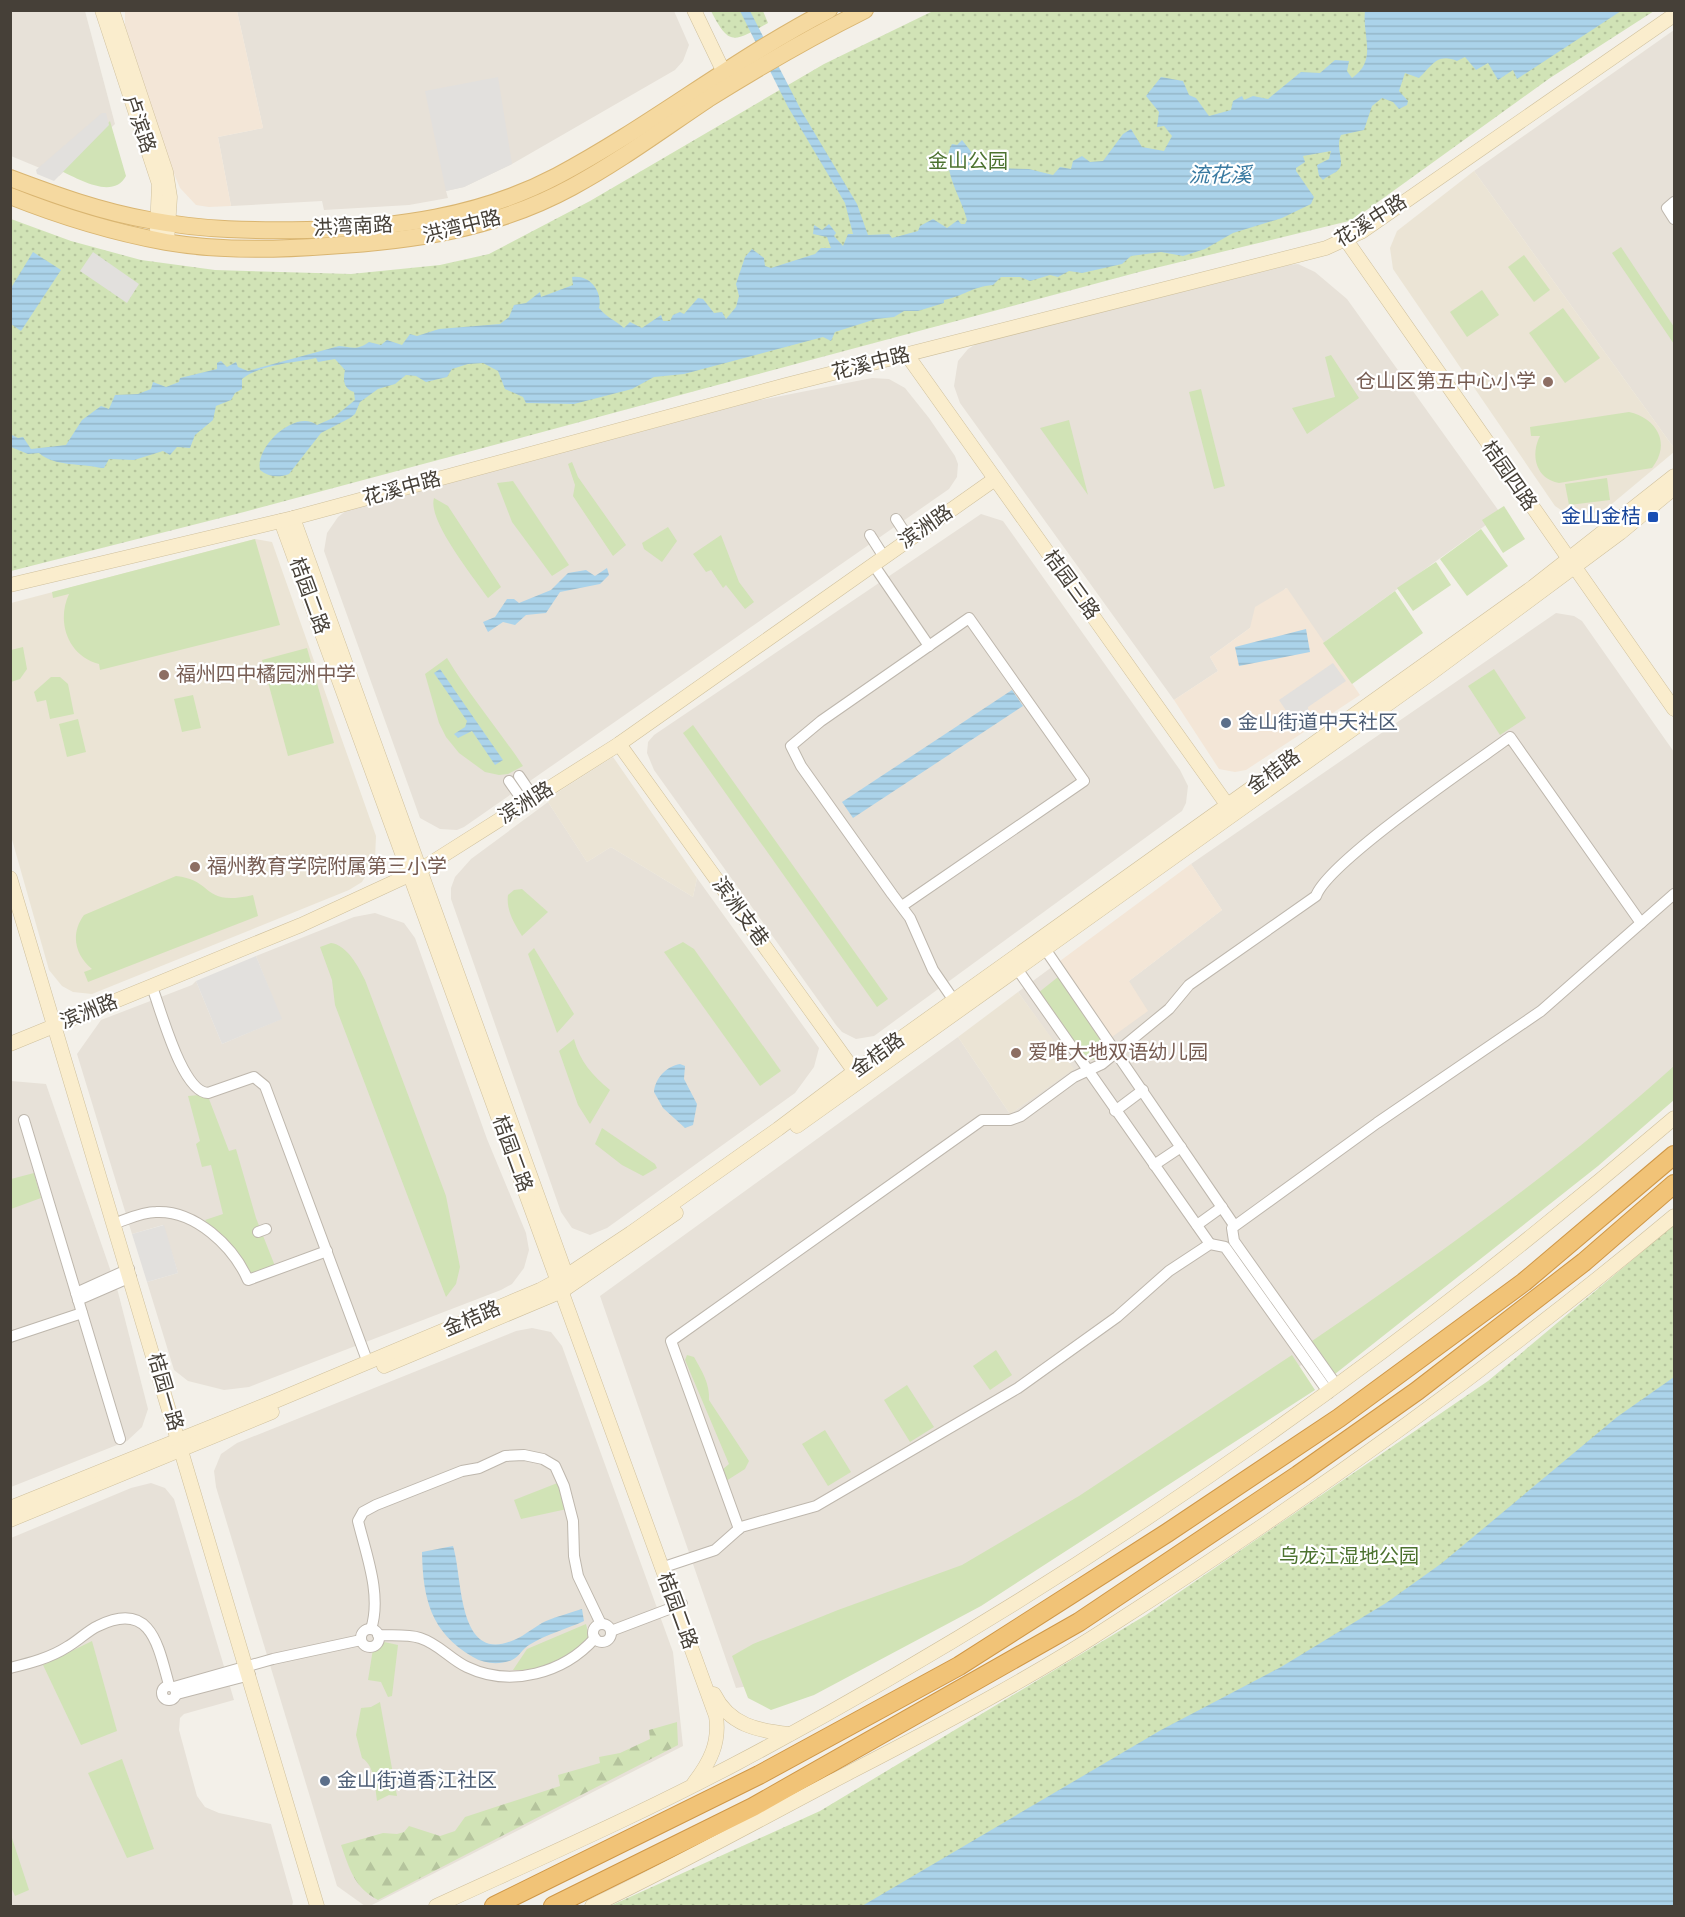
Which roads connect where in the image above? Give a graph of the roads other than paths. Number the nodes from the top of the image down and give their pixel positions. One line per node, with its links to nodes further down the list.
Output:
1 (102, 10): 12 (street, 卢滨路)
2 (112, 10): 12 (street)
3 (694, 10): 7 (street)
4 (829, 10): 7 (main road, 洪湾南路)
5 (865, 10): 7 (main road, 洪湾中路)
6 (1674, 15): 13 (street, 花溪中路)
7 (727, 78): 12 (main road, 洪湾南路); 14 (main road, 洪湾中路)
8 (10, 178): 12 (main road, 洪湾南路)
9 (10, 196): 14 (main road, 洪湾中路)
10 (1674, 202): 11 (street)
11 (1674, 219)
12 (164, 223): 14 (street)
13 (1346, 240): 15 (street, 花溪中路); 24 (street, 桔园四路)
14 (161, 241)
15 (907, 355): 17 (street, 桔园三路); 19 (street, 花溪中路)
16 (1674, 476): 24 (street, 金桔路)
17 (995, 479): 22 (street, 滨洲路); 31 (street, 桔园三路)
18 (1674, 488): 24 (street)
19 (287, 519): 25 (street, 花溪中路); 32 (street, 桔园二路)
20 (896, 519): 22 (street)
21 (870, 535): 23 (street)
22 (909, 539): 23 (street, 滨洲路)
23 (878, 560): 26 (street); 28 (street, 滨洲路)
24 (1571, 564): 27 (street, 桔园四路); 31 (street, 金桔路)
25 (10, 585)
26 (929, 646): 35 (street); 35 (street)
27 (1674, 709)
28 (619, 744): 30 (street, 滨洲路); 45 (street, 滨洲支巷)
29 (514, 778): 30 (street)
30 (529, 801): 32 (street, 滨洲路)
31 (1231, 810): 37 (street, 金桔路)
32 (414, 873): 39 (street, 滨洲路); 62 (street, 桔园二路)
33 (10, 878): 41 (street, 桔园一路)
34 (1674, 894): 36 (street)
35 (902, 906): 40 (street)
36 (1641, 923): 43 (street); 58 (street)
37 (1042, 945): 38 (street, 金桔路); 43 (street)
38 (1014, 965): 40 (street, 金桔路); 44 (street)
39 (152, 987): 41 (street, 滨洲路); 60 (street)
40 (957, 1006): 45 (street, 金桔路)
41 (55, 1026): 42 (street, 滨洲路); 56 (street, 桔园一路)
42 (10, 1044)
43 (1115, 1050): 44 (street); 46 (street)
44 (1086, 1070): 47 (street); 72 (street)
45 (858, 1076): 62 (street, 金桔路)
46 (1143, 1090): 47 (street); 50 (street)
47 (1115, 1111): 52 (street)
48 (1674, 1118): 67 (street)
49 (24, 1120): 63 (street)
50 (1181, 1147): 52 (street); 54 (street)
51 (1674, 1155): 83 (highway)
52 (1154, 1166): 57 (street)
53 (1674, 1184): 84 (highway)
54 (1222, 1207): 57 (street); 58 (street)
55 (1674, 1216): 85 (street)
56 (116, 1223): 60 (street); 61 (street, 桔园一路)
57 (1197, 1225): 59 (street)
58 (1234, 1225): 67 (street)
59 (1210, 1244): 67 (street); 72 (street)
60 (327, 1251): 66 (street)
61 (130, 1273): 63 (street); 69 (street, 桔园一路)
62 (564, 1284): 66 (street, 金桔路); 69 (street); 73 (street, 桔园二路)
63 (77, 1296): 64 (street)
64 (82, 1312): 65 (street); 68 (street)
65 (10, 1337)
66 (368, 1363): 69 (street, 金桔路)
67 (1333, 1390): 79 (street)
68 (120, 1439)
69 (181, 1444): 70 (street, 金桔路); 71 (street); 78 (street, 桔园一路)
70 (10, 1508)
71 (10, 1520)
72 (739, 1528): 73 (street)
73 (665, 1566): 74 (street, 桔园二路)
74 (679, 1605): 75 (street); 79 (street, 桔园二路); 80 (street, 桔园二路)
75 (606, 1627): 76 (street); 76 (street)
76 (375, 1632): 78 (street)
77 (10, 1668): 78 (street)
78 (249, 1671): 81 (street, 桔园一路)
79 (790, 1734): 80 (street)
80 (692, 1786): 82 (street)
81 (317, 1906)
82 (436, 1906)
83 (494, 1906)
84 (554, 1906)
85 (592, 1906)

